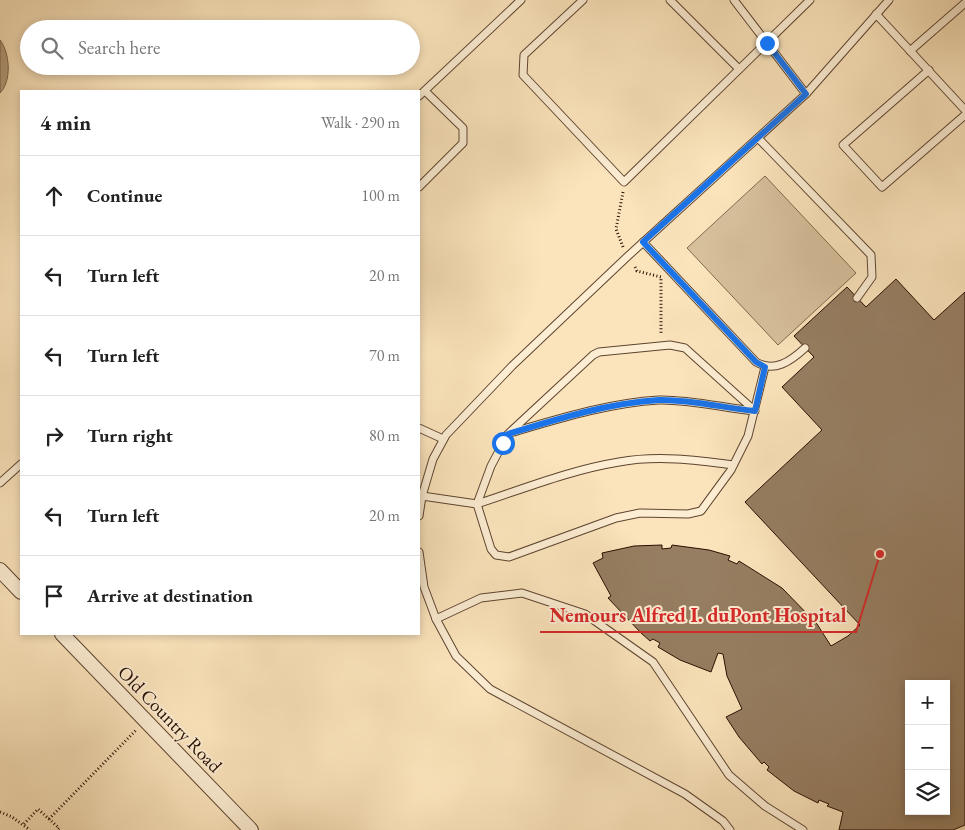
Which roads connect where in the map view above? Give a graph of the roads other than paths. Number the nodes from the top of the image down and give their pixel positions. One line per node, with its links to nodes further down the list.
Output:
1 (521, 0): 13 (lane)
2 (582, 0): 11 (lane)
3 (670, 0): 11 (lane)
4 (734, 0): 9 (lane)
5 (889, 0): 8 (lane)
6 (806, 1): 9 (lane)
7 (965, 3): 10 (lane)
8 (876, 14): 10 (lane); 14 (lane)
9 (767, 43): 11 (lane); 14 (lane)
10 (910, 51): 12 (lane)
11 (739, 69)
12 (929, 70): 16 (lane); 17 (lane)
13 (425, 91): 15 (lane); 19 (lane)
14 (806, 94): 18 (lane)
15 (420, 95)
16 (965, 110)
17 (965, 115)
18 (758, 138): 20 (lane); 21 (lane)
19 (420, 186)
20 (643, 242): 23 (lane); 27 (lane)
21 (857, 298)
22 (805, 348): 23 (lane)
23 (765, 367): 24 (lane)
24 (755, 411): 26 (lane); 26 (lane); 29 (lane)
25 (420, 428): 27 (lane)
26 (508, 434): 32 (lane)
27 (443, 439): 31 (lane)
28 (20, 465): 30 (lane)
29 (733, 465): 32 (lane); 32 (lane)
30 (0, 483)
31 (422, 496): 32 (lane); 33 (lane)
32 (476, 504)
33 (420, 509)
34 (420, 559): 37 (lane)
35 (0, 570): 36 (street)
36 (20, 591)
37 (436, 619): 40 (lane); 41 (lane)
38 (63, 635): 39 (street, Old Country Road)
39 (251, 830)
40 (730, 830)
41 (803, 830)

